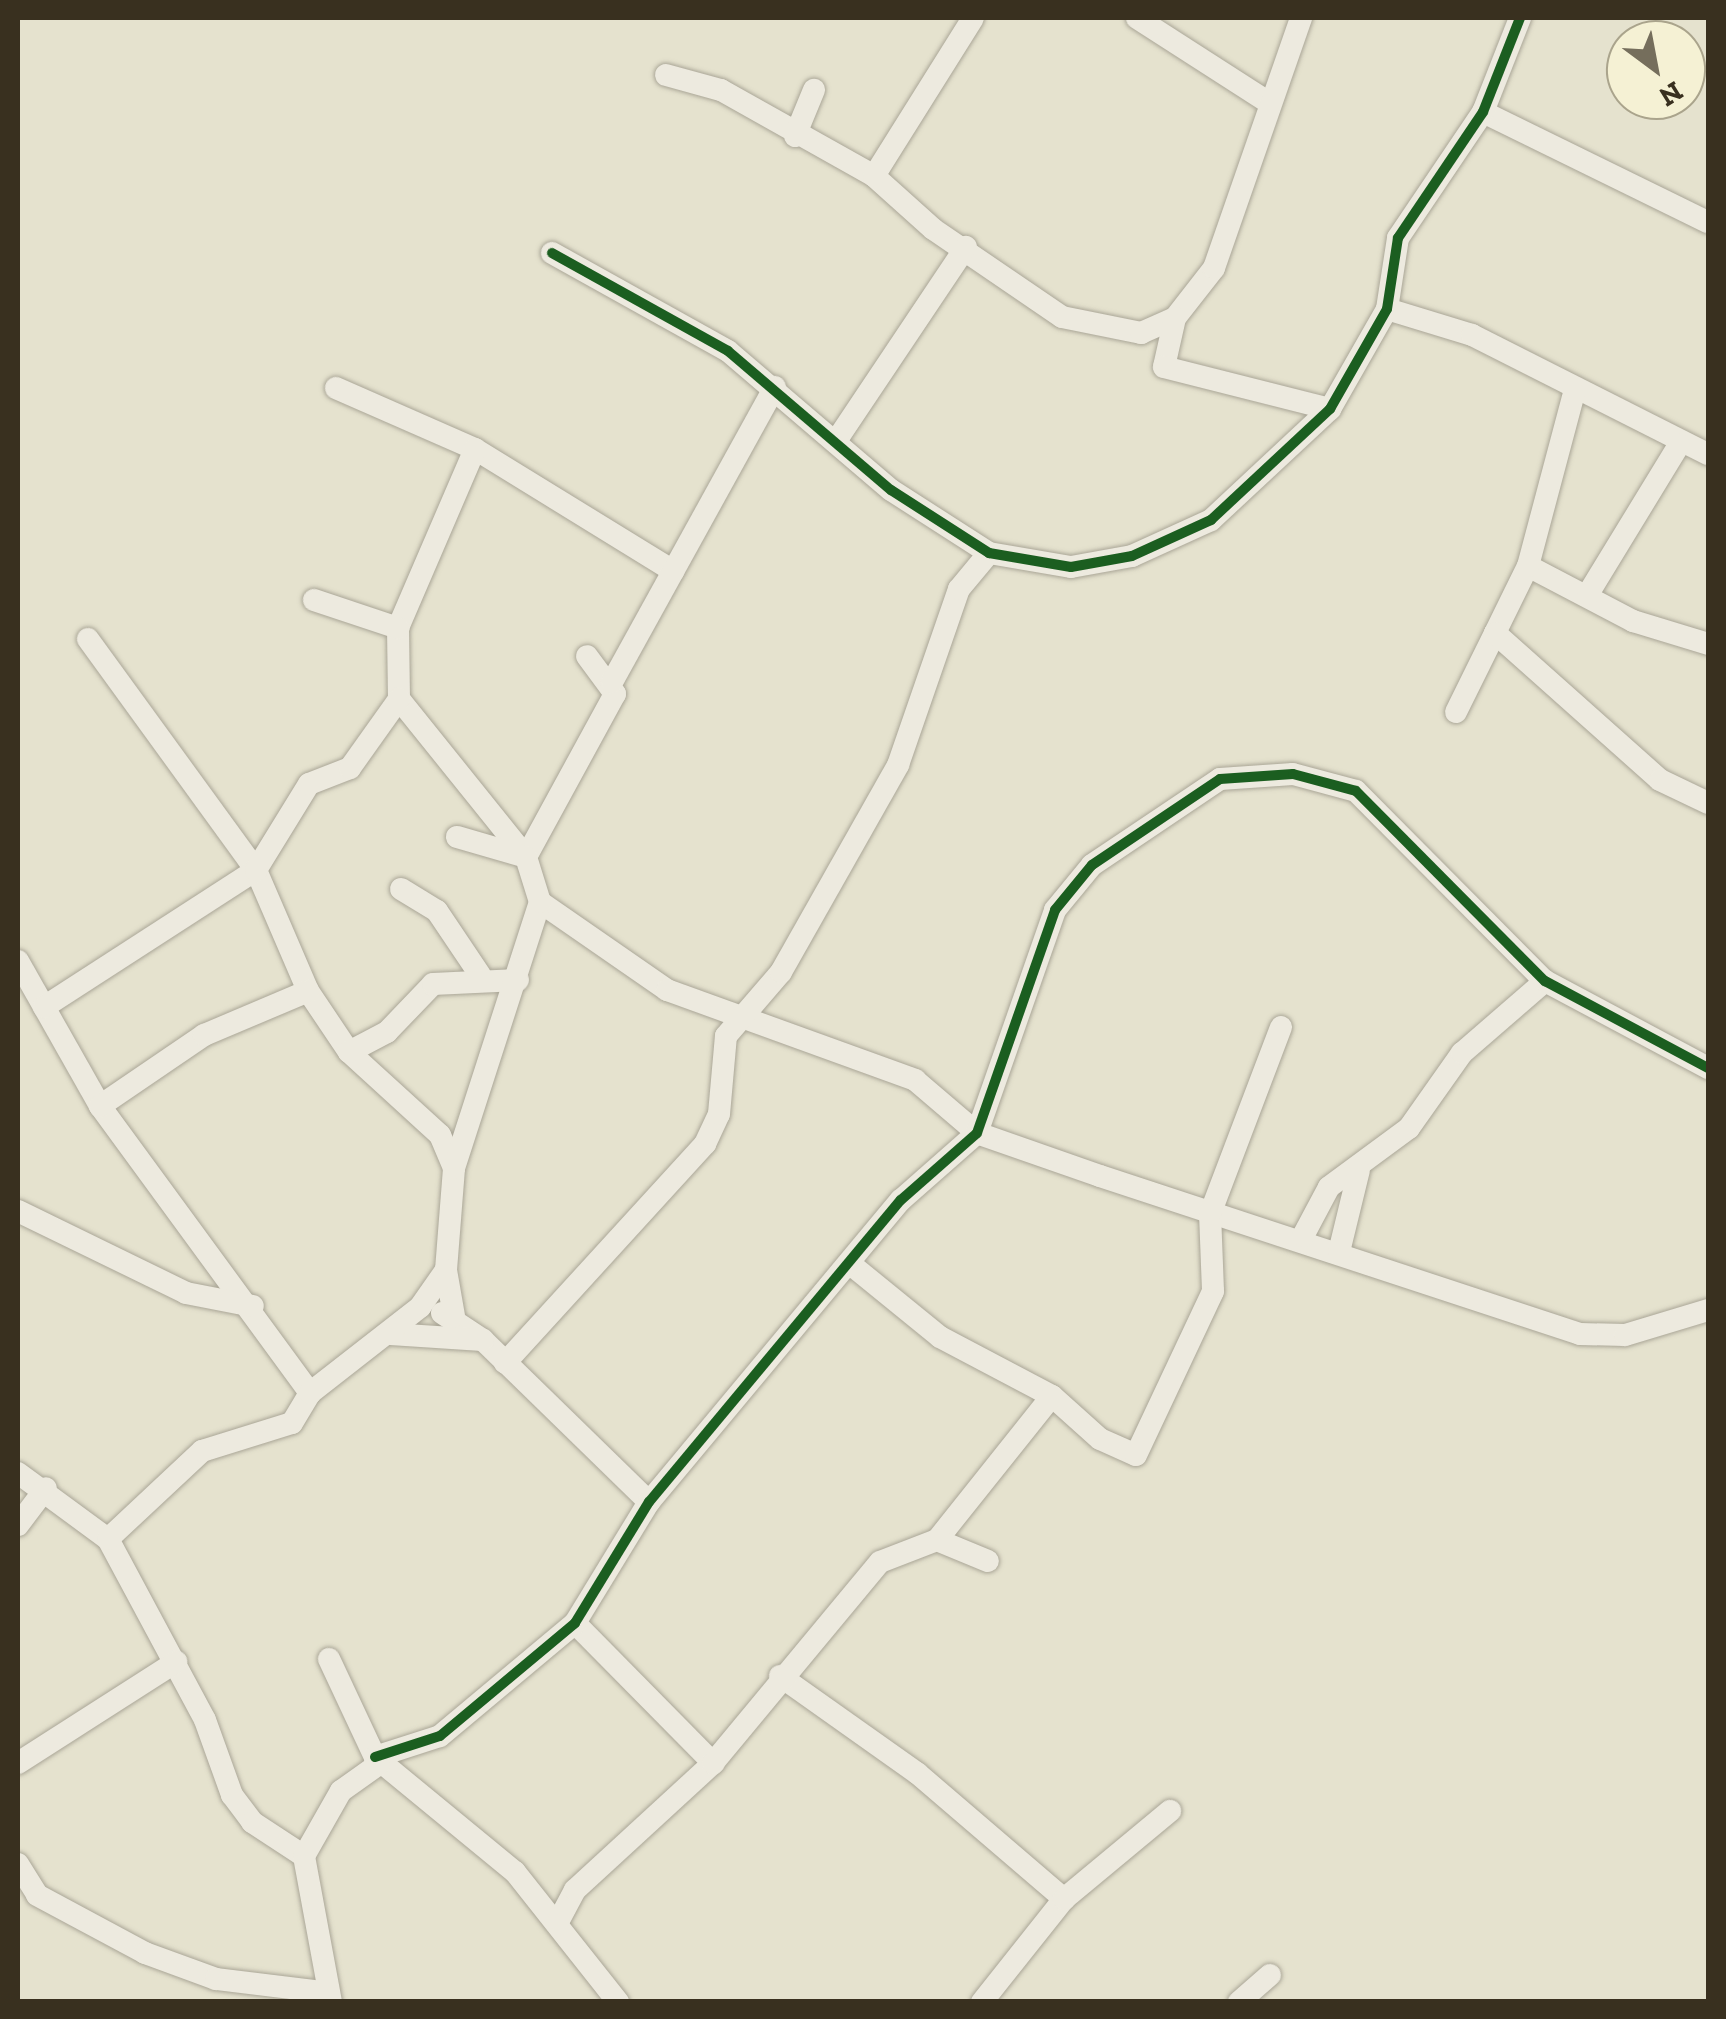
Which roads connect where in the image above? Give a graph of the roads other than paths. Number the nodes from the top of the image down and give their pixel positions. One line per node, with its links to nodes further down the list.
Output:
1 (973, 18): 10 (street)
2 (1137, 18): 7 (street)
3 (1301, 18): 7 (street)
4 (1520, 18): 8 (street)
5 (666, 74): 9 (street)
6 (814, 90): 9 (street)
7 (1268, 102): 15 (street)
8 (1483, 112): 11 (street); 14 (street)
9 (795, 136): 10 (street)
10 (874, 176): 12 (street)
11 (1708, 222)
12 (966, 247): 15 (street); 20 (street)
13 (552, 253): 16 (street)
14 (1387, 309): 18 (street); 19 (street)
15 (1174, 318): 19 (street)
16 (775, 387): 20 (street); 26 (street)
17 (336, 388): 22 (street)
18 (1574, 392): 21 (street); 25 (street)
19 (1330, 409): 24 (street)
20 (838, 438): 24 (street)
21 (1679, 445): 23 (street); 27 (street)
22 (474, 449): 26 (street); 29 (street)
23 (1708, 454)
24 (989, 554): 49 (street)
25 (1528, 566): 27 (street); 30 (street)
26 (673, 571): 34 (street)
27 (1588, 594): 32 (street)
28 (314, 600): 29 (street)
29 (398, 628): 35 (street)
30 (1495, 633): 36 (street); 37 (street)
31 (88, 639): 40 (street)
32 (1708, 644)
33 (588, 656): 34 (street)
34 (612, 682): 39 (street)
35 (399, 698): 39 (street); 40 (street)
36 (1456, 712)
37 (1708, 803)
38 (457, 837): 39 (street)
39 (526, 857): 42 (street)
40 (256, 870): 47 (street); 48 (street)
41 (401, 890): 44 (street)
42 (540, 902): 45 (street); 49 (street)
43 (20, 971): 48 (street)
44 (480, 975): 45 (street); 51 (street)
45 (518, 980): 54 (street)
46 (1545, 981): 52 (street); 55 (street); 58 (street)
47 (308, 990): 51 (street); 53 (street)
48 (44, 1007): 53 (street)
49 (741, 1019): 55 (street); 71 (street)
50 (1280, 1027): 60 (street)
51 (349, 1052): 56 (street)
52 (1708, 1068)
53 (100, 1106): 65 (street)
54 (464, 1125): 56 (street); 57 (street)
55 (977, 1133): 60 (street); 63 (street)
56 (440, 1135): 57 (street)
57 (454, 1168): 64 (street)
58 (1359, 1170): 61 (street); 62 (street)
59 (18, 1211): 65 (street)
60 (1210, 1214): 61 (street); 73 (street)
61 (1303, 1236): 62 (street)
62 (1340, 1252): 67 (street)
63 (849, 1263): 73 (street); 76 (street)
64 (446, 1270): 66 (street); 68 (street)
65 (253, 1306): 72 (street)
66 (420, 1307): 68 (street); 69 (street)
67 (1708, 1310)
68 (454, 1316): 70 (street)
69 (390, 1334): 70 (street); 72 (street)
70 (482, 1340): 71 (street)
71 (504, 1363): 76 (street)
72 (310, 1393): 78 (street)
73 (1052, 1396): 79 (street)
74 (18, 1474): 75 (street)
75 (46, 1488): 77 (street); 78 (street)
76 (650, 1502): 81 (street)
77 (18, 1525)
78 (108, 1539): 83 (street)
79 (938, 1540): 80 (street); 84 (street)
80 (988, 1560)
81 (575, 1623): 85 (street); 86 (street)
82 (329, 1659): 85 (street)
83 (176, 1662): 87 (street); 89 (street)
84 (780, 1676): 86 (street); 91 (street)
85 (375, 1757): 89 (street); 92 (street)
86 (713, 1762): 92 (street)
87 (18, 1764)
88 (1170, 1811): 91 (street)
89 (304, 1856): 94 (street)
90 (18, 1864): 94 (street)
91 (1064, 1898): 96 (street)
92 (559, 1920): 95 (street)
93 (1270, 1975): 97 (street)
94 (327, 1997)
95 (618, 2002)
96 (982, 2002)
97 (1239, 2002)

